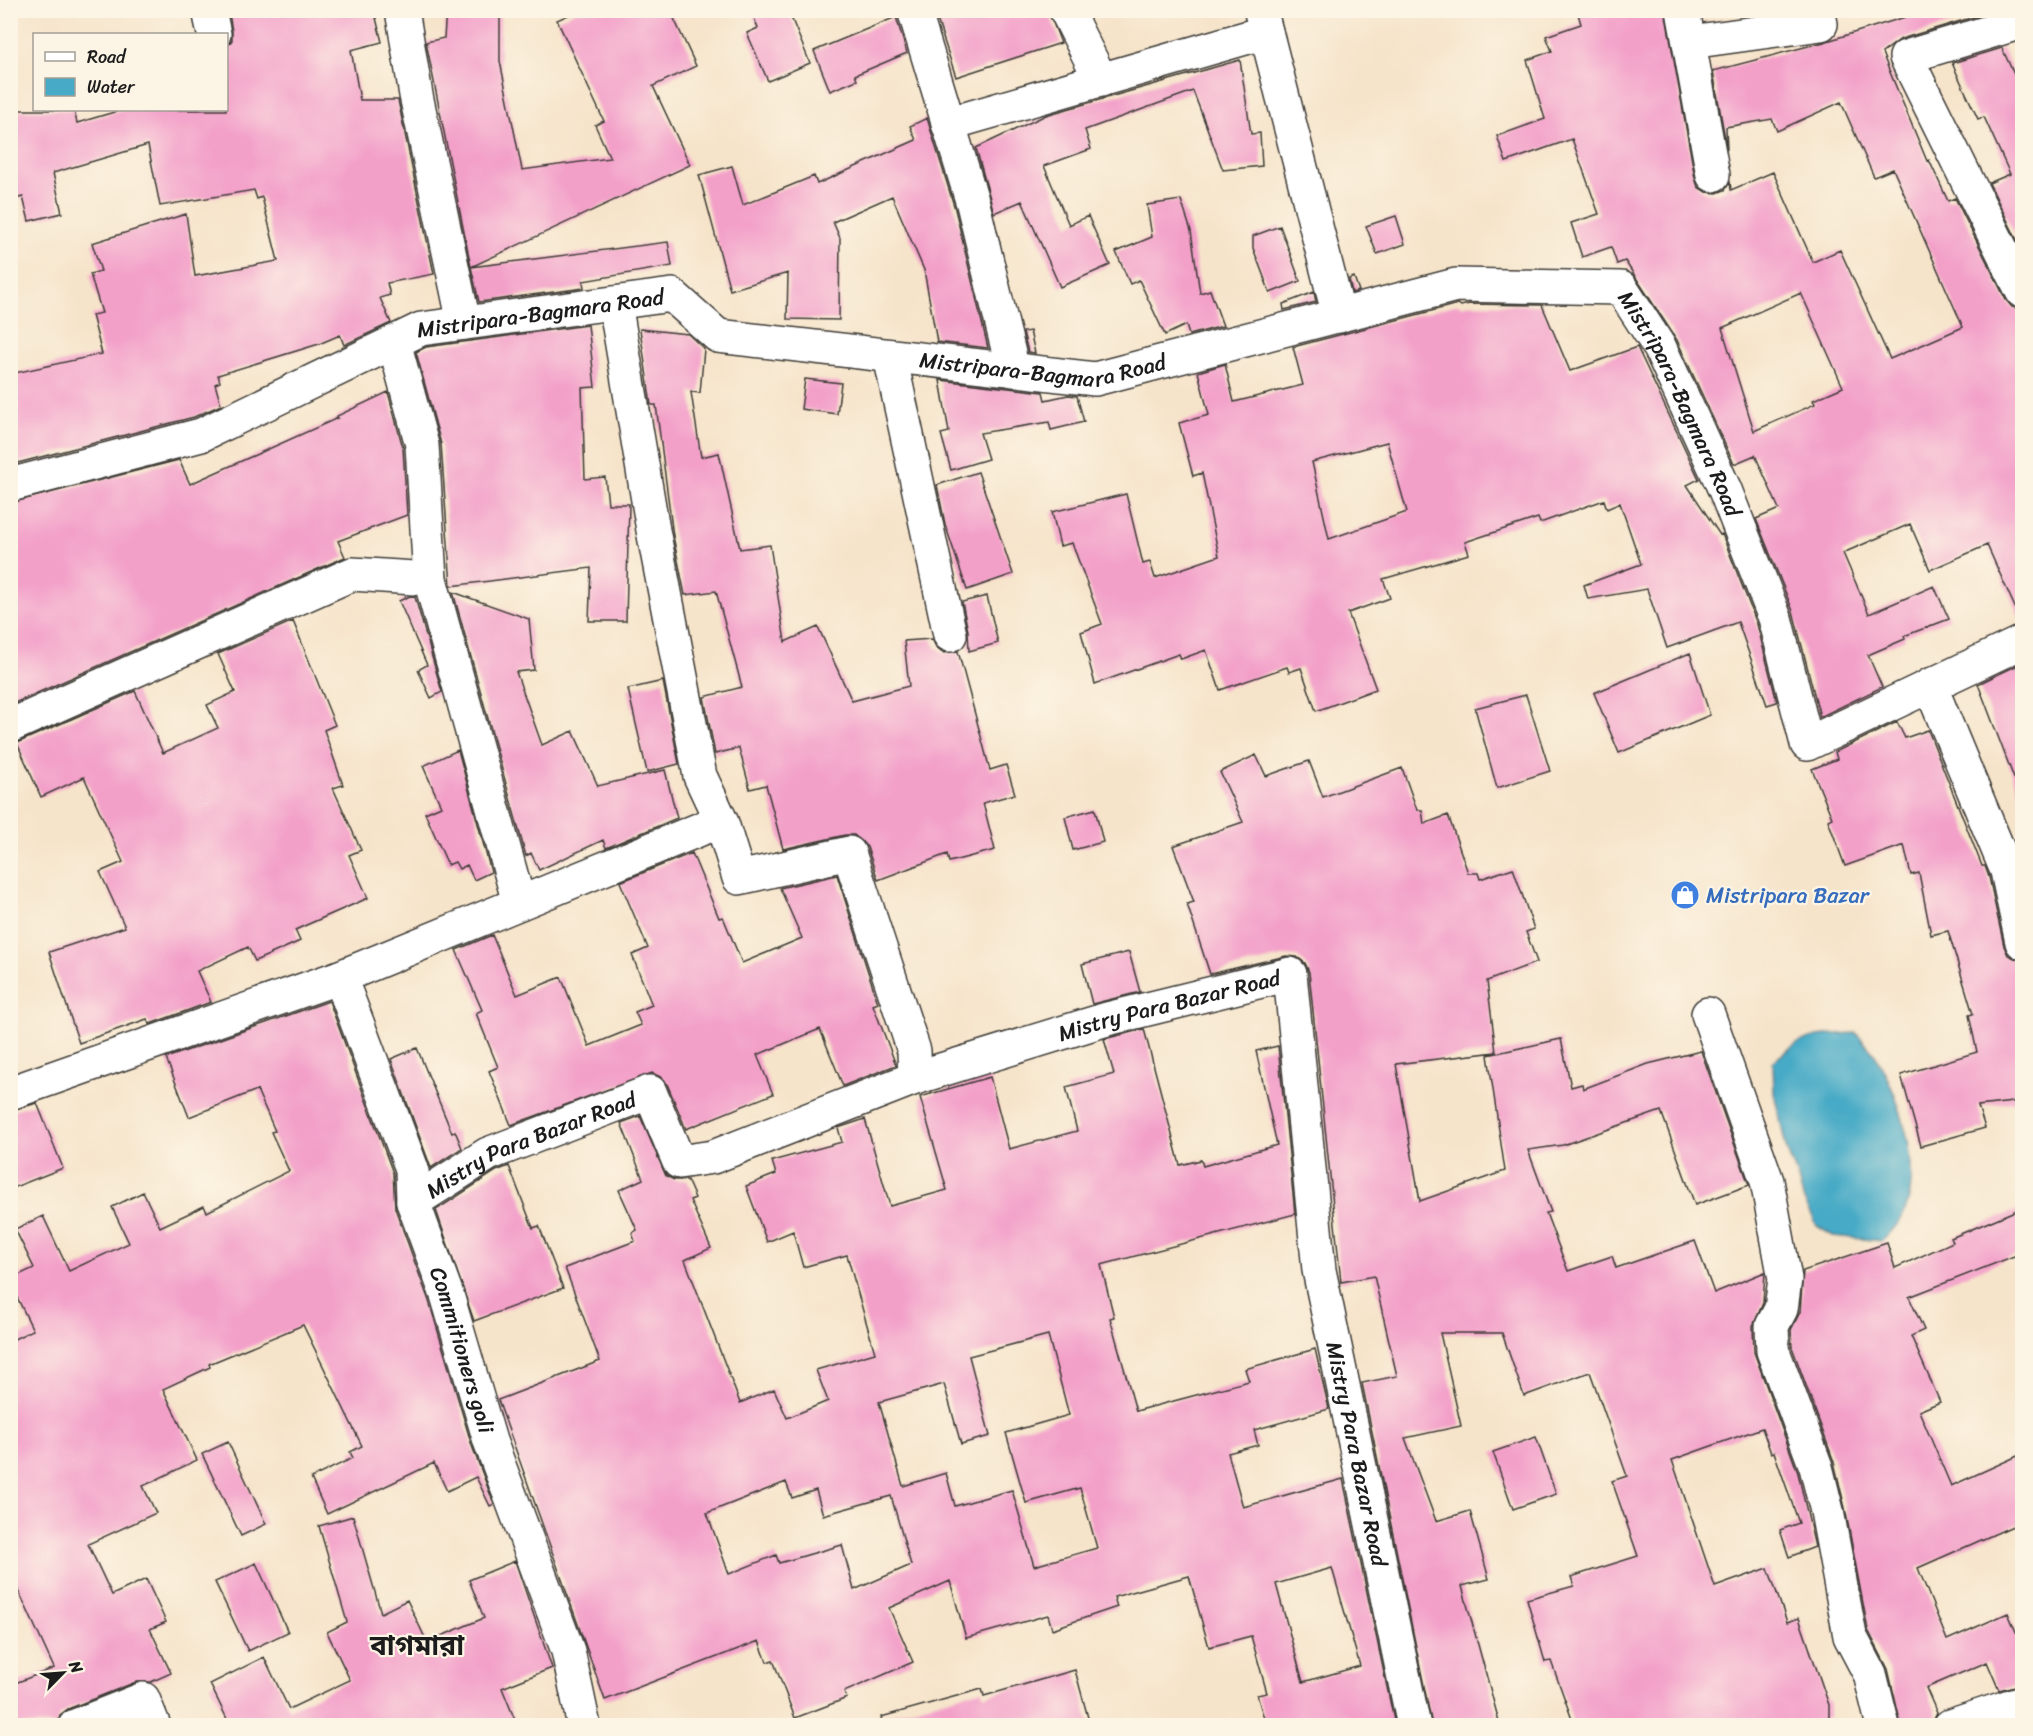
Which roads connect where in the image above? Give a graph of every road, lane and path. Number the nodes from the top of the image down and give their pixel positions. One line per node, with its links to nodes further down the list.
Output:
1 (209, 10): 9 (street)
2 (402, 10): 17 (street)
3 (914, 10): 12 (street)
4 (1066, 10): 11 (street)
5 (1683, 10): 10 (street)
6 (1818, 10): 10 (street)
7 (1263, 21): 11 (street); 16 (street)
8 (2022, 22): 14 (street)
9 (214, 33)
10 (1690, 42): 13 (street)
11 (1101, 80): 12 (street)
12 (948, 124): 20 (street)
13 (1713, 175)
14 (2022, 291)
15 (615, 303): 17 (street, Mistripara-Bagmara Road); 19 (street, Mistripara-Bagmara Road); 27 (street)
16 (1339, 316): 20 (street, Mistripara-Bagmara Road); 25 (street, Mistripara-Bagmara Road)
17 (464, 323): 18 (street, Mistripara-Bagmara Road)
18 (394, 342): 21 (street, Mistripara-Bagmara Road); 22 (street)
19 (890, 356): 20 (street, Mistripara-Bagmara Road); 23 (street)
20 (1013, 370)
21 (10, 485)
22 (430, 579): 26 (street); 28 (street)
23 (950, 635)
24 (2022, 642): 25 (street)
25 (1930, 685): 29 (street)
26 (10, 726)
27 (720, 821): 28 (street); 32 (street)
28 (519, 903): 30 (street)
29 (2022, 942)
30 (340, 976): 33 (street); 34 (street, Commitioners goli)
31 (1708, 1014): 40 (street)
32 (915, 1078): 34 (street, Mistry Para Bazar Road); 39 (street, Mistry Para Bazar Road)
33 (10, 1093)
34 (412, 1202): 38 (street, Commitioners goli)
35 (2022, 1702): 41 (street)
36 (75, 1725): 37 (street)
37 (153, 1725)
38 (584, 1725)
39 (1414, 1725)
40 (1884, 1725)
41 (1950, 1725)

